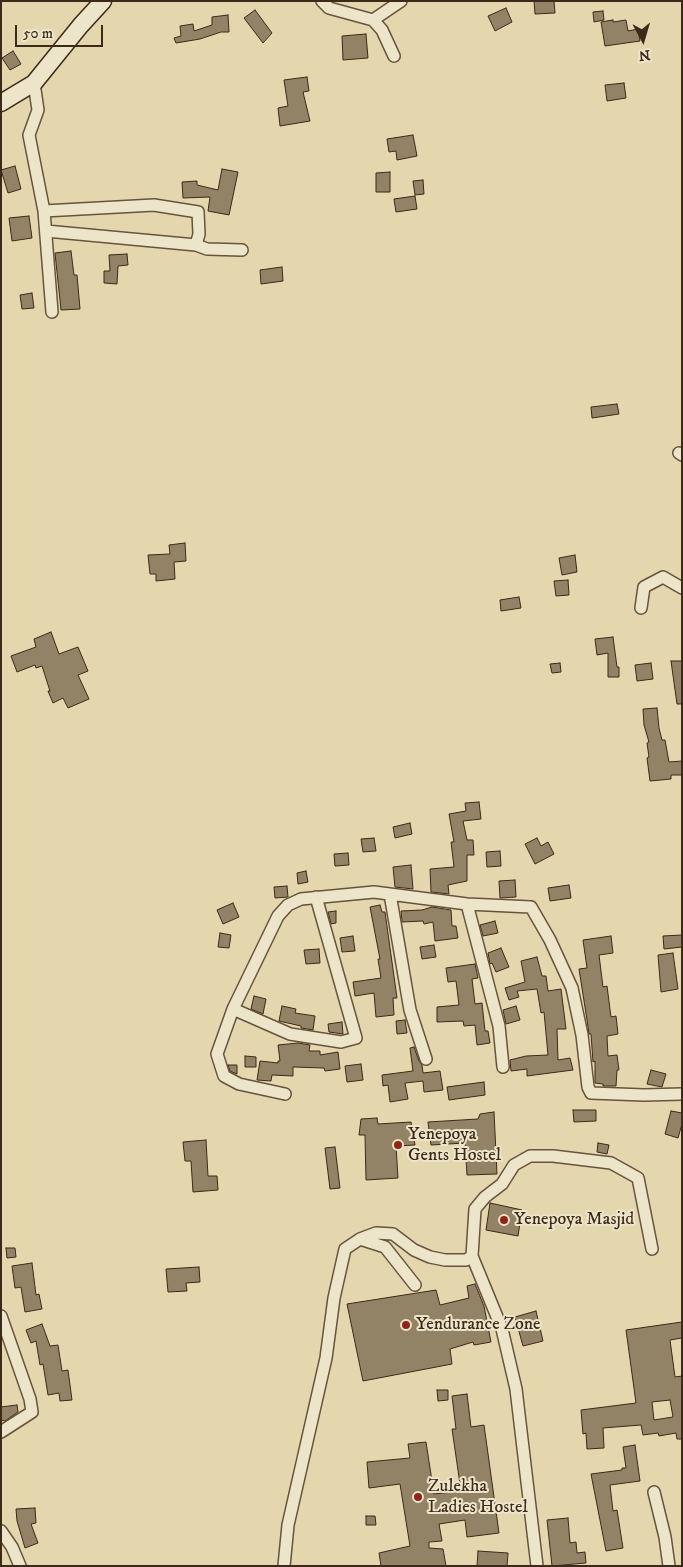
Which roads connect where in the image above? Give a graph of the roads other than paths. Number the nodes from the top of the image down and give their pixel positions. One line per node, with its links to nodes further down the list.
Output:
1 (103, 1): 6 (main road)
2 (322, 1): 4 (street)
3 (402, 1): 4 (street)
4 (373, 20): 5 (street)
5 (394, 56)
6 (34, 83): 7 (main road); 8 (street)
7 (1, 103)
8 (44, 211): 9 (street); 10 (street)
9 (46, 231): 10 (street); 12 (street)
10 (196, 245): 11 (street)
11 (242, 250)
12 (52, 312)
13 (682, 588): 14 (street)
14 (641, 608)
15 (390, 894): 16 (street); 17 (street); 19 (street)
16 (316, 897): 18 (street); 18 (street)
17 (467, 904): 20 (street); 22 (street)
18 (232, 1009): 21 (street)
19 (426, 1059)
20 (503, 1067)
21 (286, 1094)
22 (682, 1094)
23 (360, 1239): 25 (street); 26 (street); 32 (street)
24 (652, 1249): 25 (street)
25 (472, 1256): 33 (street)
26 (415, 1285)
27 (1, 1316): 28 (street)
28 (1, 1432)
29 (654, 1492): 34 (street)
30 (1, 1531): 31 (street)
31 (20, 1566)
32 (284, 1566)
33 (537, 1566)
34 (669, 1566)

